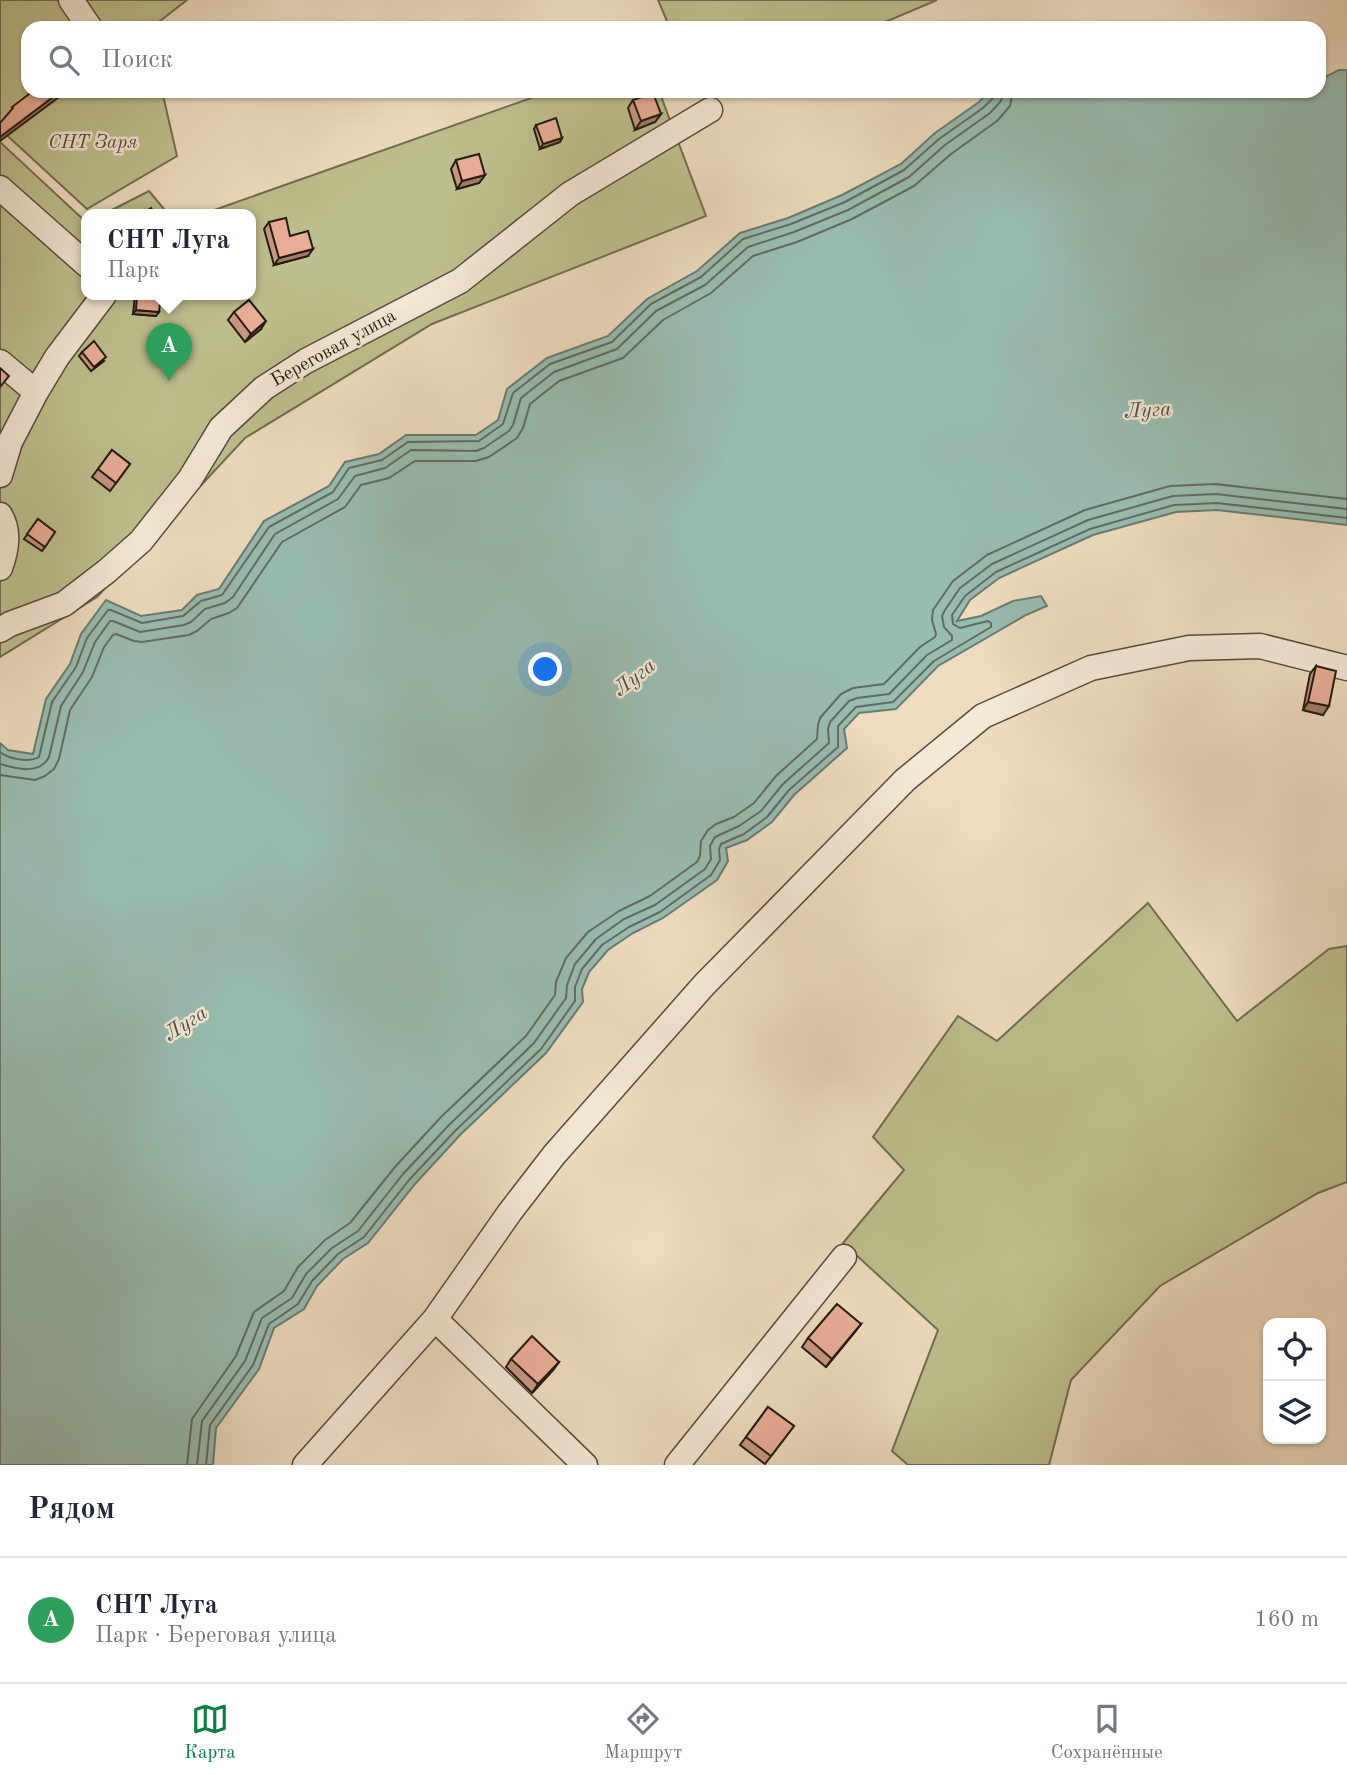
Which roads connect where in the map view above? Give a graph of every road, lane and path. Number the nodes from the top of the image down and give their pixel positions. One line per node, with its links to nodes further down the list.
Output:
1 (71, 0): 2 (street)
2 (85, 21)
3 (709, 110): 12 (street, Береговая улица)
4 (0, 188): 5 (street)
5 (81, 260)
6 (100, 300): 8 (street)
7 (0, 362): 8 (street)
8 (36, 392): 9 (street)
9 (0, 475)
10 (0, 515): 11 (street)
11 (0, 568)
12 (0, 630)
13 (1347, 668): 15 (street)
14 (844, 1257): 18 (street)
15 (435, 1320): 16 (street); 17 (street)
16 (306, 1465)
17 (584, 1465)
18 (677, 1465)

